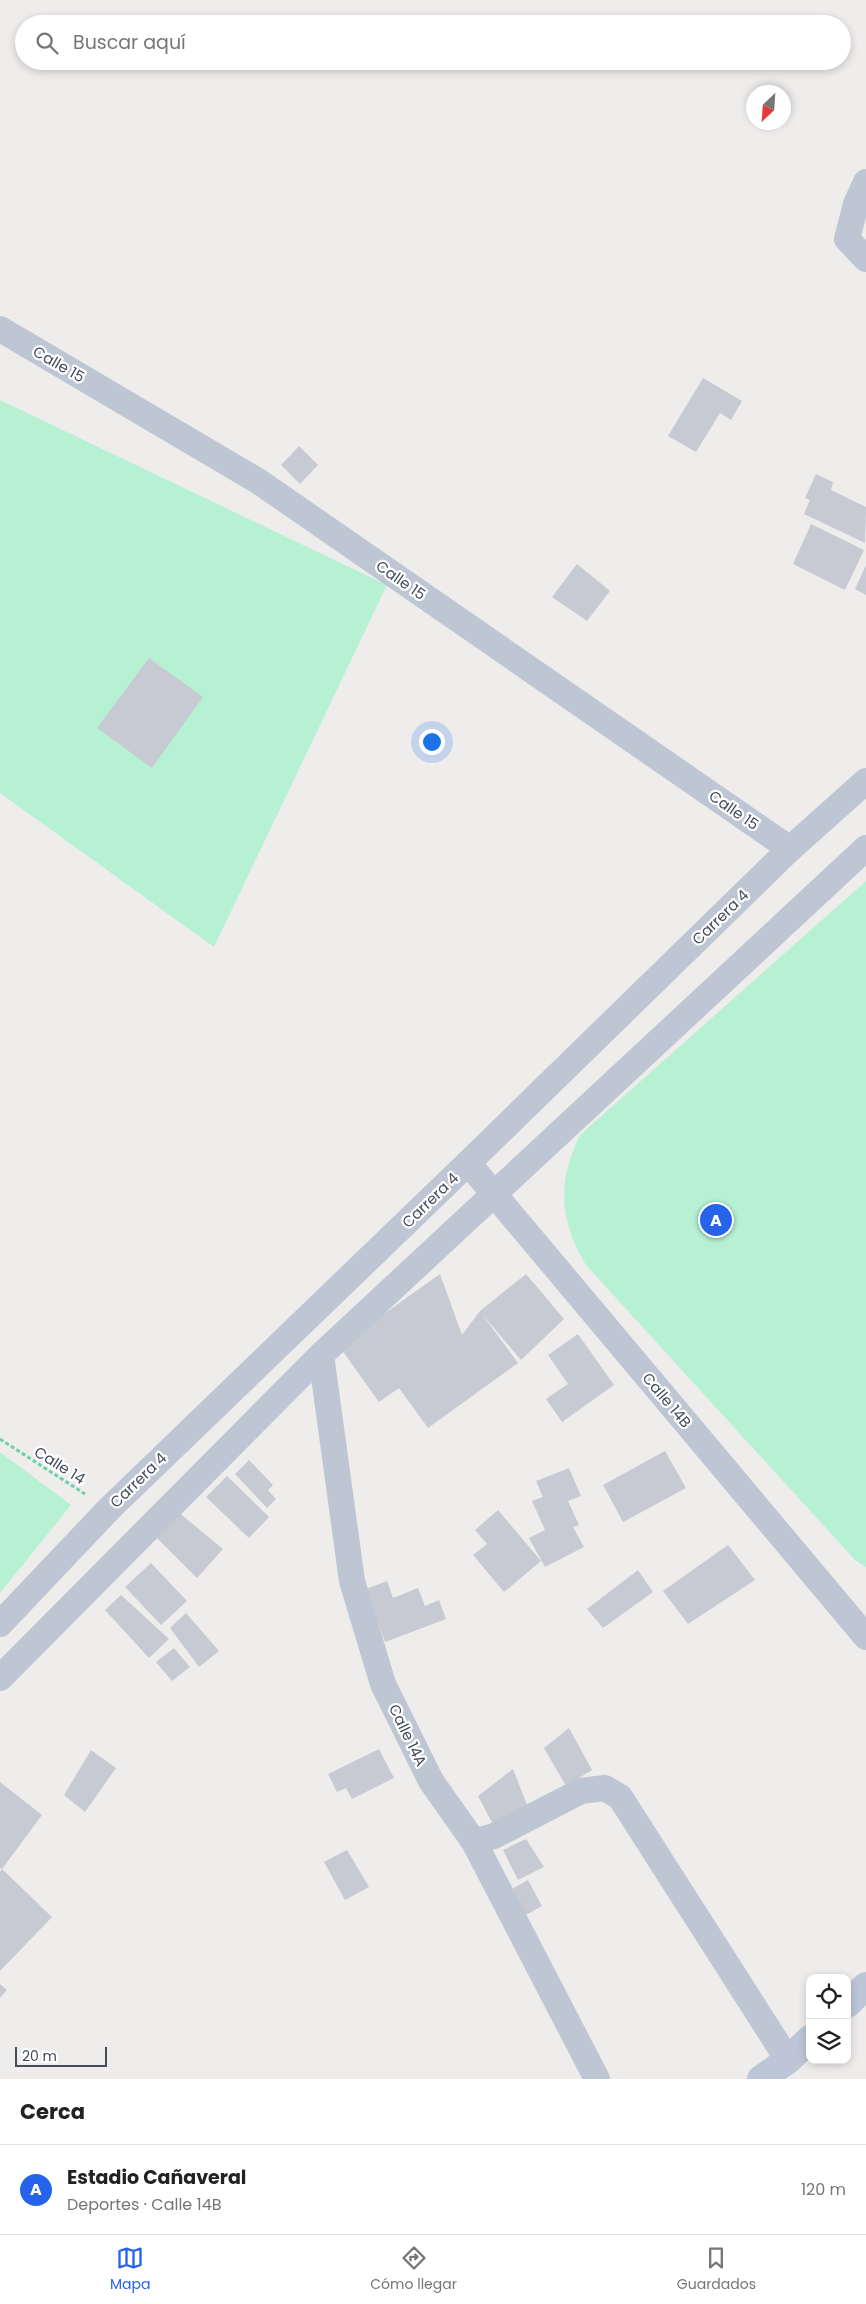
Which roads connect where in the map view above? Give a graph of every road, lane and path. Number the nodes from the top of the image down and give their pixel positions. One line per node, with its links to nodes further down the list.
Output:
1 (866, 182): 2 (street)
2 (866, 259)
3 (0, 329): 6 (street, Calle 15)
4 (866, 781): 6 (street, Carrera 4)
5 (866, 848): 8 (street)
6 (790, 849): 7 (street, Carrera 4)
7 (468, 1163): 8 (street, Calle 14B); 11 (street, Carrera 4)
8 (494, 1192): 9 (street); 13 (street, Calle 14B)
9 (321, 1355): 14 (street); 15 (street, Calle 14A)
10 (0, 1439): 11 (path, Calle 14)
11 (109, 1509): 12 (street, Carrera 4)
12 (0, 1624)
13 (866, 1637)
14 (0, 1678)
15 (474, 1842): 19 (street); 20 (street, Calle 14A)
16 (866, 1986): 17 (main road)
17 (851, 2000)
18 (806, 2043): 19 (main road)
19 (788, 2060): 21 (main road)
20 (597, 2079)
21 (761, 2079)

